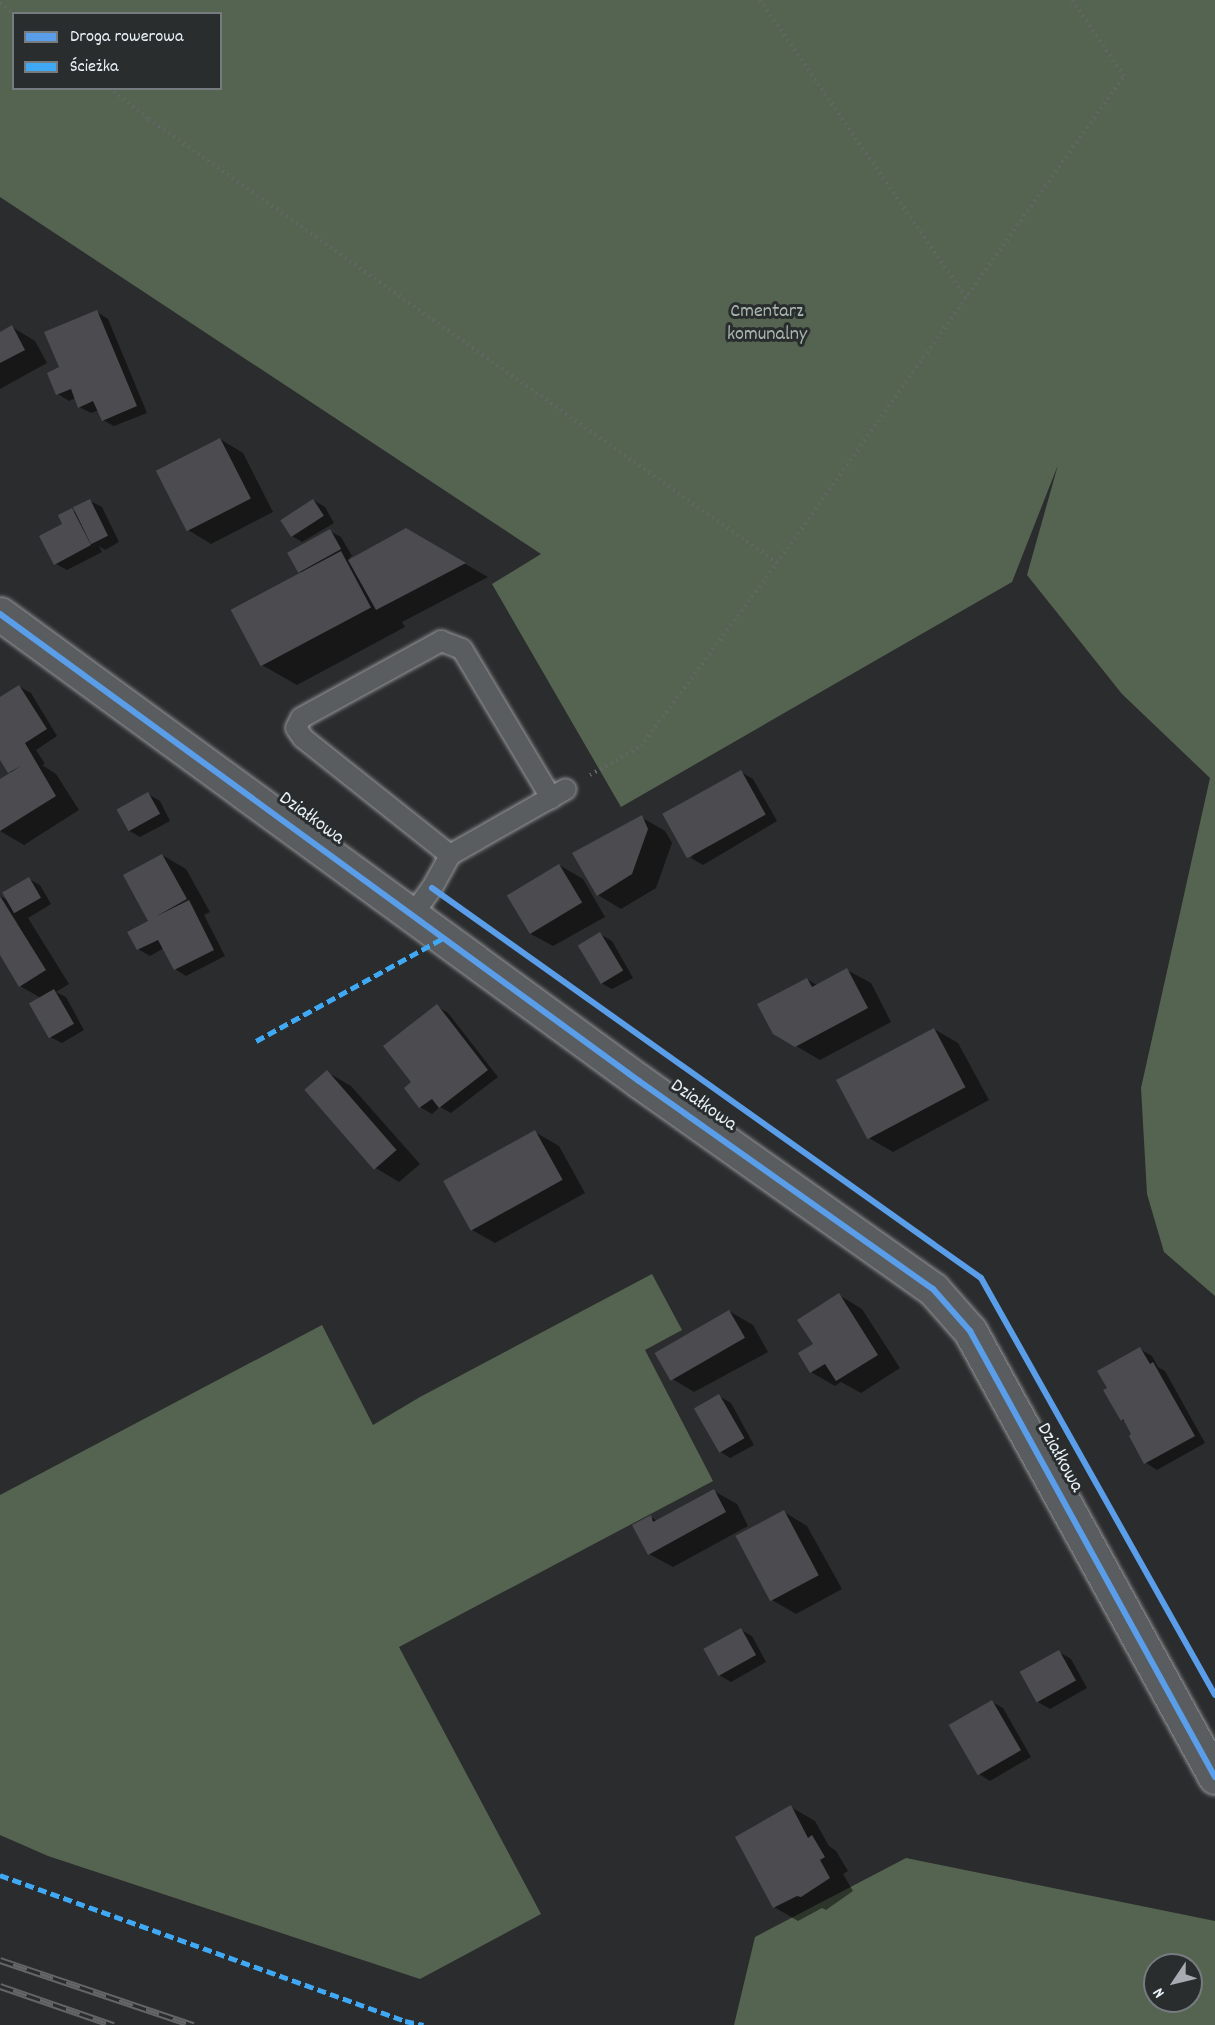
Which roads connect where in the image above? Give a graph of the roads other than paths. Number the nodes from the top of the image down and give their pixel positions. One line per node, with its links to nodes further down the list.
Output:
1 (0, 614): 3 (street, Działkowa)
2 (450, 855): 2 (lane); 3 (lane)
3 (413, 914): 4 (street, Działkowa)
4 (1215, 1777)

